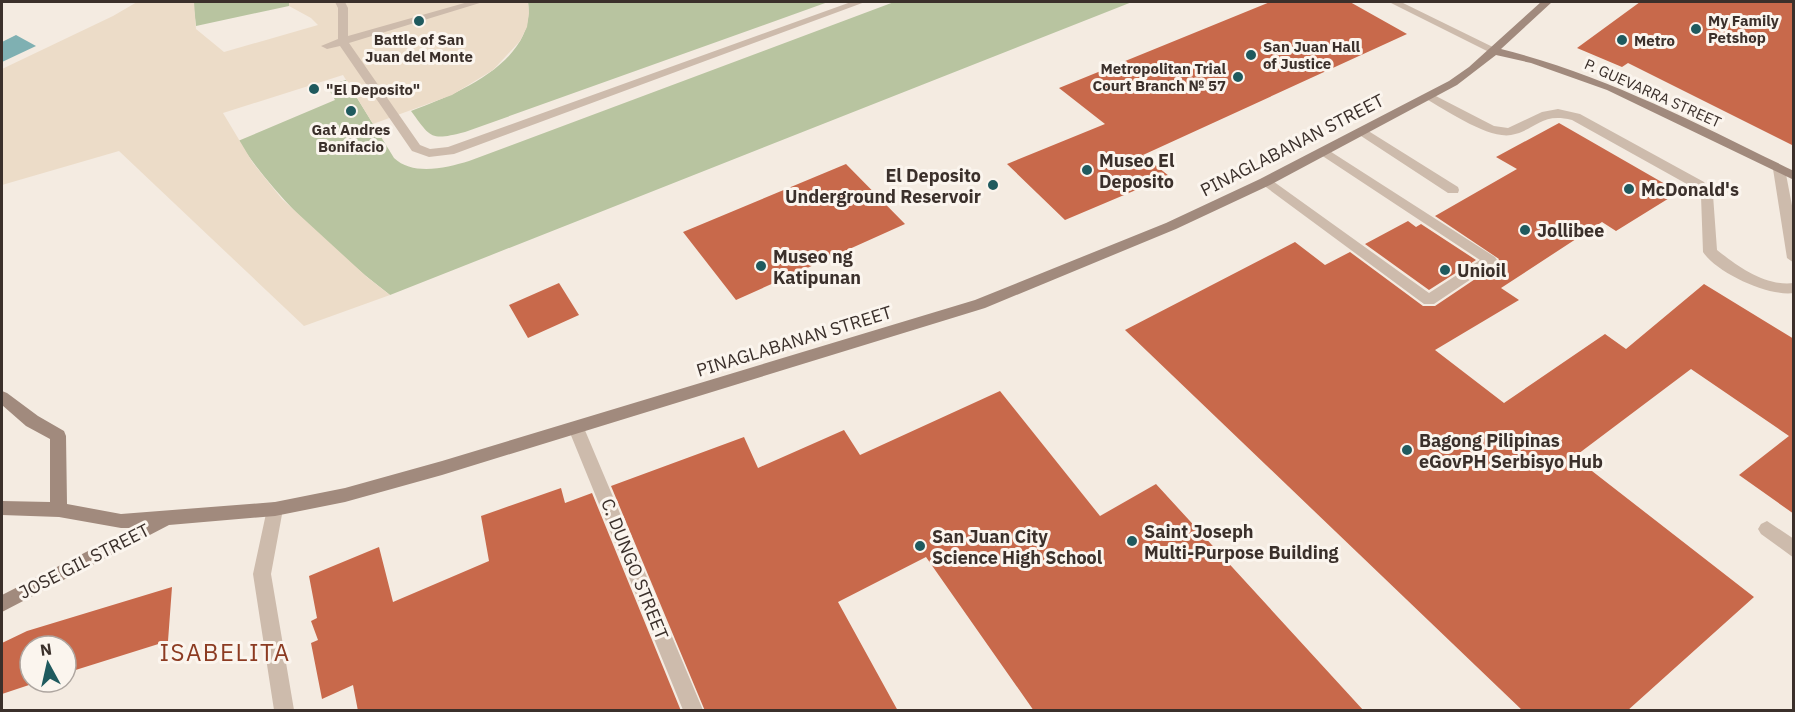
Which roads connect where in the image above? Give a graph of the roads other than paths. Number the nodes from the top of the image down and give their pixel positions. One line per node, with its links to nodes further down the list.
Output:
1 (340, 2): 6 (street)
2 (478, 2): 6 (street)
3 (861, 2): 6 (street)
4 (1394, 2): 8 (street)
5 (1547, 2): 8 (main road, PINAGLABANAN STREET)
6 (343, 42): 7 (street)
7 (327, 46)
8 (1495, 51): 9 (main road, PINAGLABANAN STREET); 12 (main road, P. GUEVARRA STREET)
9 (1430, 97): 10 (main road, PINAGLABANAN STREET); 17 (street)
10 (1362, 131): 11 (main road, PINAGLABANAN STREET); 15 (street)
11 (1325, 152): 14 (main road, PINAGLABANAN STREET); 14 (street)
12 (1779, 169): 13 (main road, P. GUEVARRA STREET); 16 (street)
13 (1794, 176)
14 (1265, 182): 19 (main road, PINAGLABANAN STREET)
15 (1453, 190)
16 (1794, 258)
17 (1794, 288)
18 (2, 397): 22 (main road)
19 (576, 428): 21 (main road, PINAGLABANAN STREET); 28 (street, C. DUNGO STREET)
20 (2, 508): 22 (main road, PINAGLABANAN STREET)
21 (275, 509): 23 (main road, PINAGLABANAN STREET); 27 (street)
22 (59, 510): 23 (main road, PINAGLABANAN STREET)
23 (167, 518): 26 (main road, JOSE GIL STREET)
24 (1767, 529): 25 (street)
25 (1794, 550)
26 (2, 604)
27 (284, 711)
28 (693, 711)

